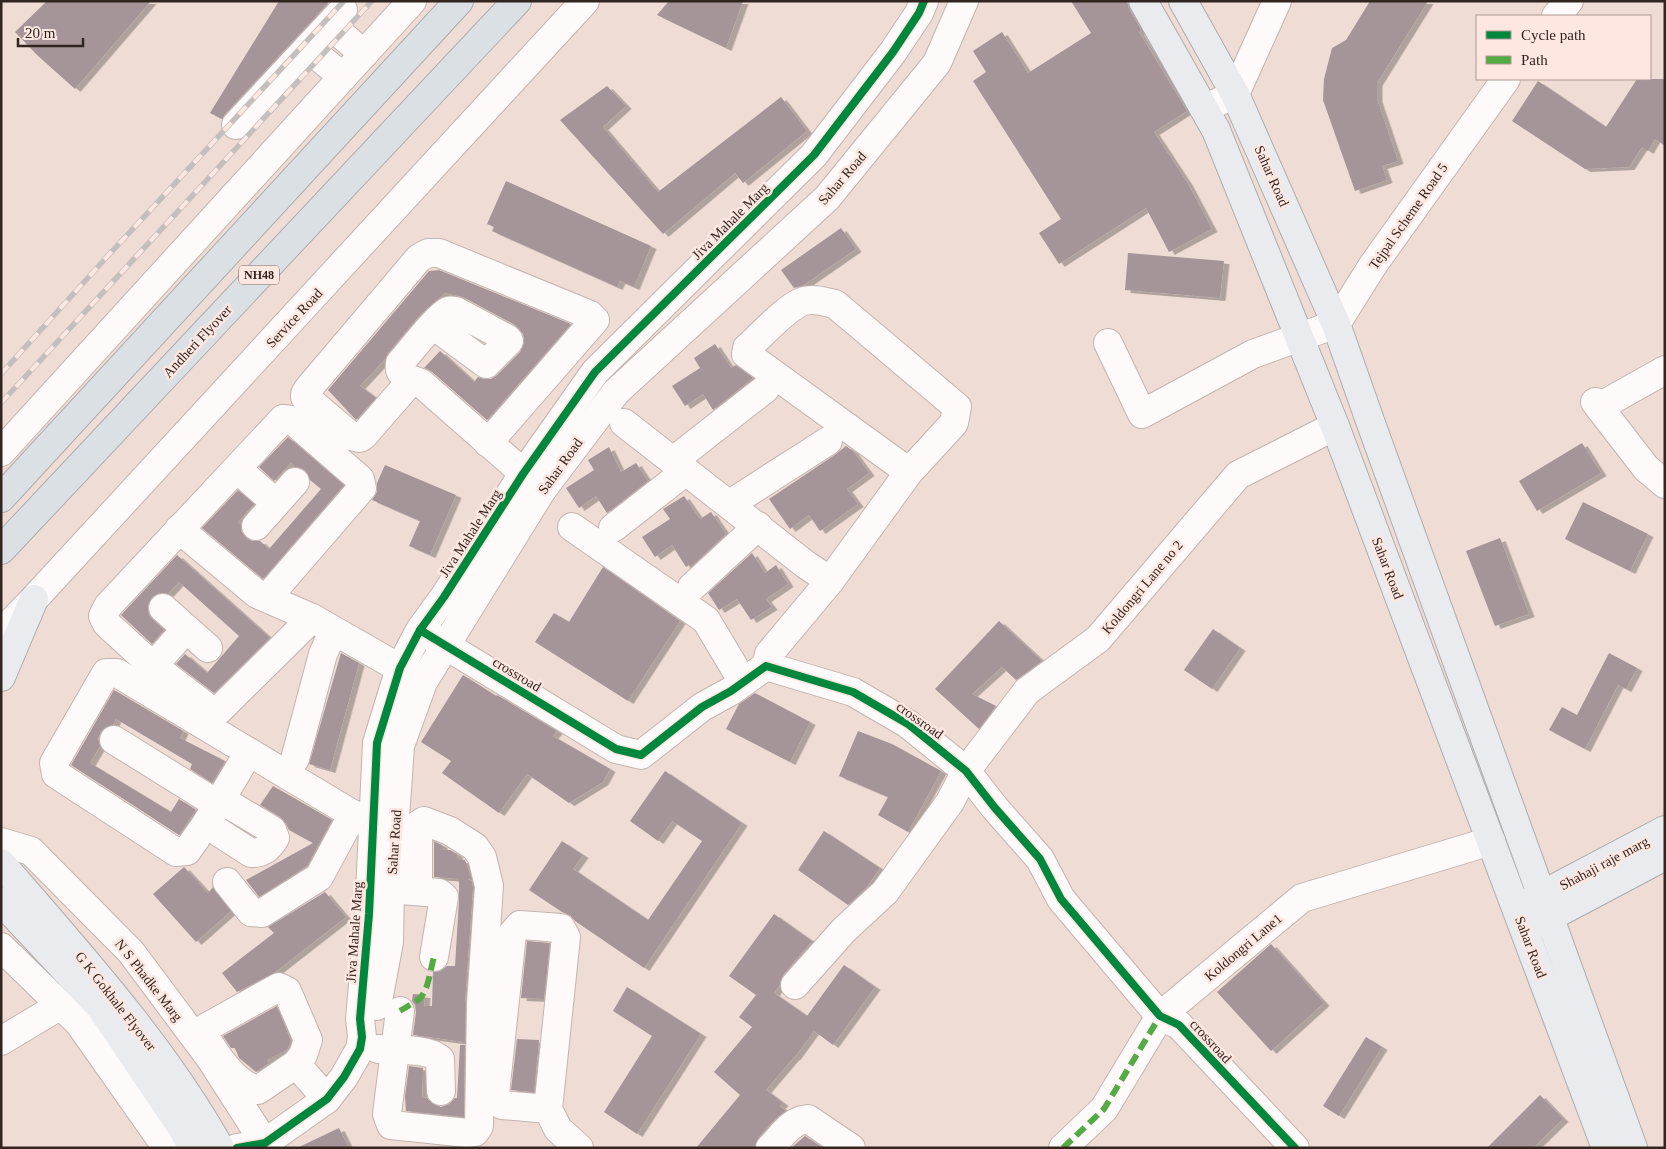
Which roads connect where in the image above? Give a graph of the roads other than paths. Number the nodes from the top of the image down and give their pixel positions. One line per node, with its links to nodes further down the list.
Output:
1 (412, 1): 13 (street)
2 (458, 1): 43 (highway, NH48)
3 (517, 1): 51 (highway, Andheri Flyover / NH48)
4 (585, 1): 57 (street, Service Road)
5 (924, 1): 18 (street, Jiva Mahale Marg)
6 (1143, 1): 17 (main road, Sahar Road)
7 (1183, 1): 16 (main road, Sahar Road)
8 (1277, 1): 16 (street)
9 (1569, 1): 11 (street)
10 (956, 4): 20 (street, Sahar Road)
11 (1557, 15)
12 (308, 48): 13 (street); 14 (street); 19 (street)
13 (364, 54): 14 (street)
14 (343, 77): 36 (street)
15 (1505, 80): 24 (street, Tejpal Scheme Road 5)
16 (1235, 94): 17 (street); 24 (main road, Sahar Road)
17 (1204, 109): 27 (main road, Sahar Road)
18 (848, 111): 20 (street); 21 (street, Jiva Mahale Marg)
19 (236, 125)
20 (879, 135): 22 (street, Sahar Road)
21 (715, 254): 22 (street); 23 (street, Jiva Mahale Marg)
22 (740, 276): 26 (street, Sahar Road)
23 (656, 311): 26 (street); 41 (street, Jiva Mahale Marg)
24 (1336, 324): 27 (street); 86 (main road, Sahar Road)
25 (433, 325): 30 (street)
26 (679, 334): 41 (street, Sahar Road)
27 (1299, 336): 28 (street); 33 (main road, Sahar Road)
28 (1108, 343)
29 (1665, 370): 42 (street)
30 (410, 382): 35 (street); 35 (street)
31 (765, 389): 37 (street)
32 (624, 423): 37 (street)
33 (1334, 426): 74 (street, Koldongri Lane no 2); 78 (main road, Sahar Road)
34 (828, 441): 45 (street)
35 (488, 443): 41 (street)
36 (1, 452)
37 (680, 466): 45 (street); 49 (street)
38 (237, 469): 44 (street); 50 (street); 56 (street)
39 (910, 472): 39 (street); 54 (street)
40 (295, 482): 44 (street)
41 (533, 482): 52 (street, Jiva Mahale Marg); 53 (street, Sahar Road)
42 (1665, 484)
43 (1, 498)
44 (276, 504): 46 (street)
45 (730, 504): 47 (street)
46 (256, 526)
47 (758, 526): 54 (street); 55 (street)
48 (572, 527): 70 (street)
49 (612, 528)
50 (179, 529): 56 (street); 65 (street)
51 (1, 550)
52 (467, 561): 53 (street); 61 (street, Jiva Mahale Marg)
53 (489, 576): 63 (street, Sahar Road)
54 (830, 581): 66 (street)
55 (692, 587)
56 (267, 598): 59 (street)
57 (34, 600): 62 (street, Service Road); 68 (main road)
58 (163, 608): 60 (street)
59 (322, 625): 65 (street); 67 (street); 73 (street)
60 (186, 629): 64 (street); 65 (street)
61 (420, 630): 63 (street, crossroad); 67 (street, Jiva Mahale Marg)
62 (1, 633)
63 (446, 646): 69 (street, Sahar Road); 70 (street, crossroad)
64 (208, 648)
65 (153, 666)
66 (766, 666): 70 (street, crossroad); 74 (street, crossroad)
67 (400, 668): 69 (street); 76 (street, Jiva Mahale Marg)
68 (1, 677)
69 (423, 682): 83 (street, Sahar Road)
70 (743, 682)
71 (114, 740): 75 (street)
72 (249, 752): 75 (street); 75 (street); 76 (street)
73 (295, 759)
74 (966, 771): 90 (street, Koldongri Lane no 2); 93 (street, crossroad)
75 (214, 809)
76 (363, 820): 82 (street); 83 (street, Jiva Mahale Marg)
77 (1665, 830): 86 (main road, Shahaji raje marg)
78 (1491, 841): 87 (main road, Sahar Road); 93 (street, Koldongri Lane1)
79 (1, 842): 101 (street, N S Phadke Marg)
80 (1665, 856): 86 (main road)
81 (1, 863): 105 (main road, G K Gokhale Flyover)
82 (227, 882)
83 (380, 888): 84 (street); 95 (street, Jiva Mahale Marg)
84 (418, 891): 89 (street); 96 (street)
85 (1, 901): 104 (main road, G K Gokhale Flyover)
86 (1546, 906): 87 (main road); 112 (main road, Sahar Road)
87 (1520, 919): 111 (main road, Sahar Road)
88 (1, 947): 91 (street)
89 (434, 957)
90 (795, 985)
91 (60, 1005): 94 (street); 103 (street)
92 (400, 1011): 96 (street)
93 (1160, 1016): 109 (street, Koldongri Lane1); 110 (street, crossroad)
94 (1, 1041)
95 (361, 1043): 96 (street); 99 (street)
96 (395, 1050): 98 (street)
97 (296, 1064): 99 (street)
98 (441, 1091)
99 (326, 1099): 101 (street)
100 (548, 1109): 100 (street); 107 (street)
101 (267, 1145): 106 (street)
102 (845, 1146): 108 (street)
103 (167, 1148)
104 (193, 1148)
105 (220, 1148)
106 (237, 1148)
107 (579, 1148)
108 (770, 1148)
109 (1063, 1148)
110 (1295, 1148)
111 (1606, 1148)
112 (1633, 1148)

